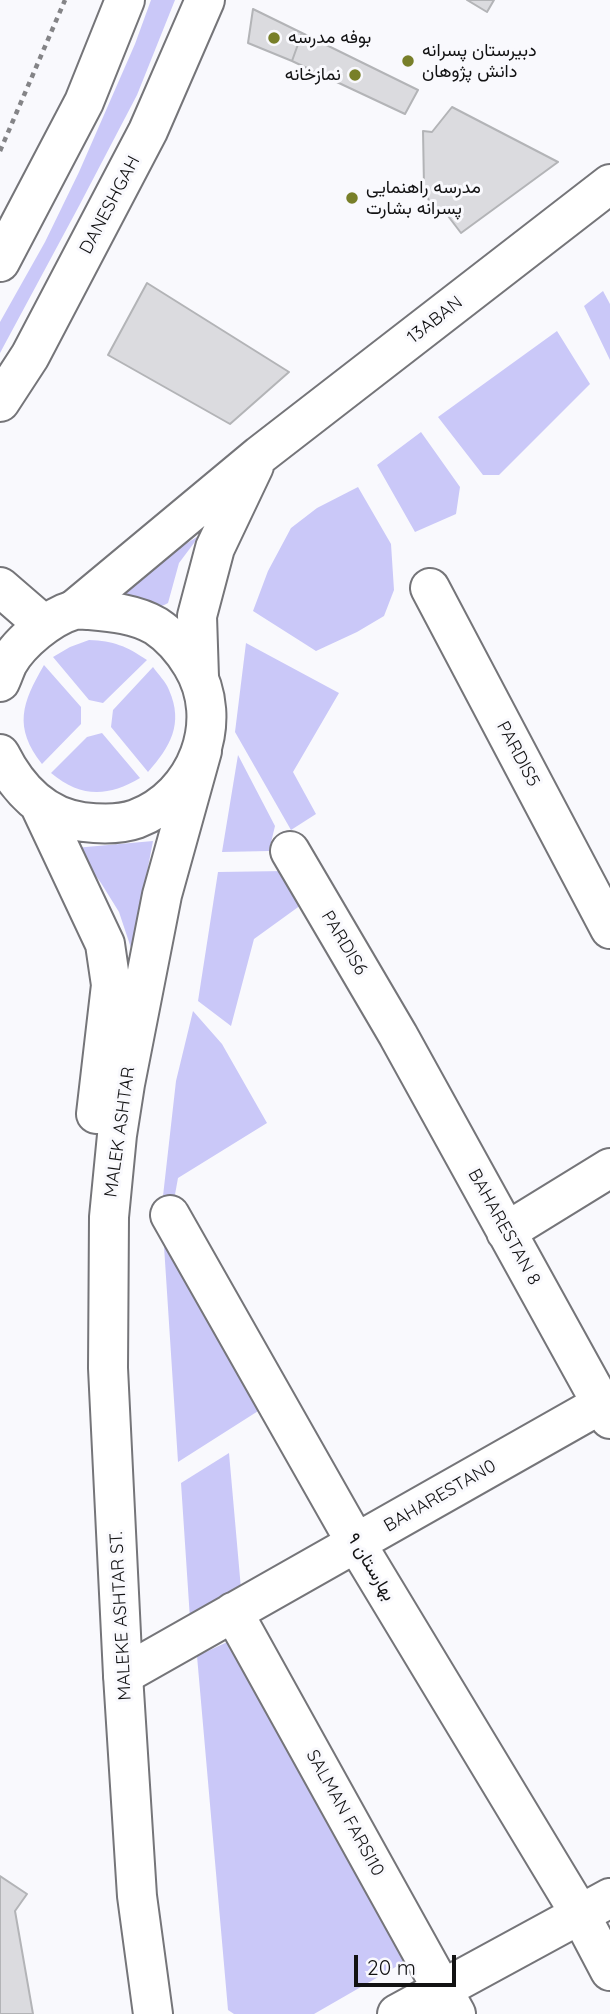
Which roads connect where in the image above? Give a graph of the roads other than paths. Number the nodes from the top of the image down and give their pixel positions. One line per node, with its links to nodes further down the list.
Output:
1 (125, 0): 4 (street)
2 (205, 0): 5 (street, DANESHGAH)
3 (610, 184): 6 (street, 13ABAN)
4 (0, 262)
5 (0, 402)
6 (260, 455): 9 (street, 13ABAN); 10 (street, 13ABAN)
7 (0, 587): 9 (street)
8 (430, 588): 15 (street, PARDIS5)
9 (60, 617): 10 (street); 11 (street, 13ABAN)
10 (199, 677): 12 (street)
11 (0, 682)
12 (202, 751): 13 (street); 19 (street, MALEK ASHTAR)
13 (14, 782): 19 (street, MALEK ASHTAR)
14 (290, 851): 16 (street, PARDIS6)
15 (609, 922)
16 (398, 1035): 20 (street, BAHARESTAN 8)
17 (610, 1168): 20 (street)
18 (170, 1215): 22 (street, بهارستان ۹)
19 (109, 1217): 24 (street, MALEKE ASHTAR ST.)
20 (506, 1232): 21 (street, BAHARESTAN 8)
21 (607, 1407): 22 (street, BAHARESTAN0)
22 (356, 1543): 23 (street, BAHARESTAN0); 25 (street, بهارستان ۹)
23 (233, 1612): 24 (street, BAHARESTAN0); 27 (street, SALMAN FARSI10)
24 (123, 1675): 28 (street, MALEKE ASHTAR ST.)
25 (595, 1906): 26 (street, بهارستان ۹); 27 (street)
26 (610, 1971)
27 (449, 2002): 29 (street)
28 (153, 2014)
29 (397, 2014)

